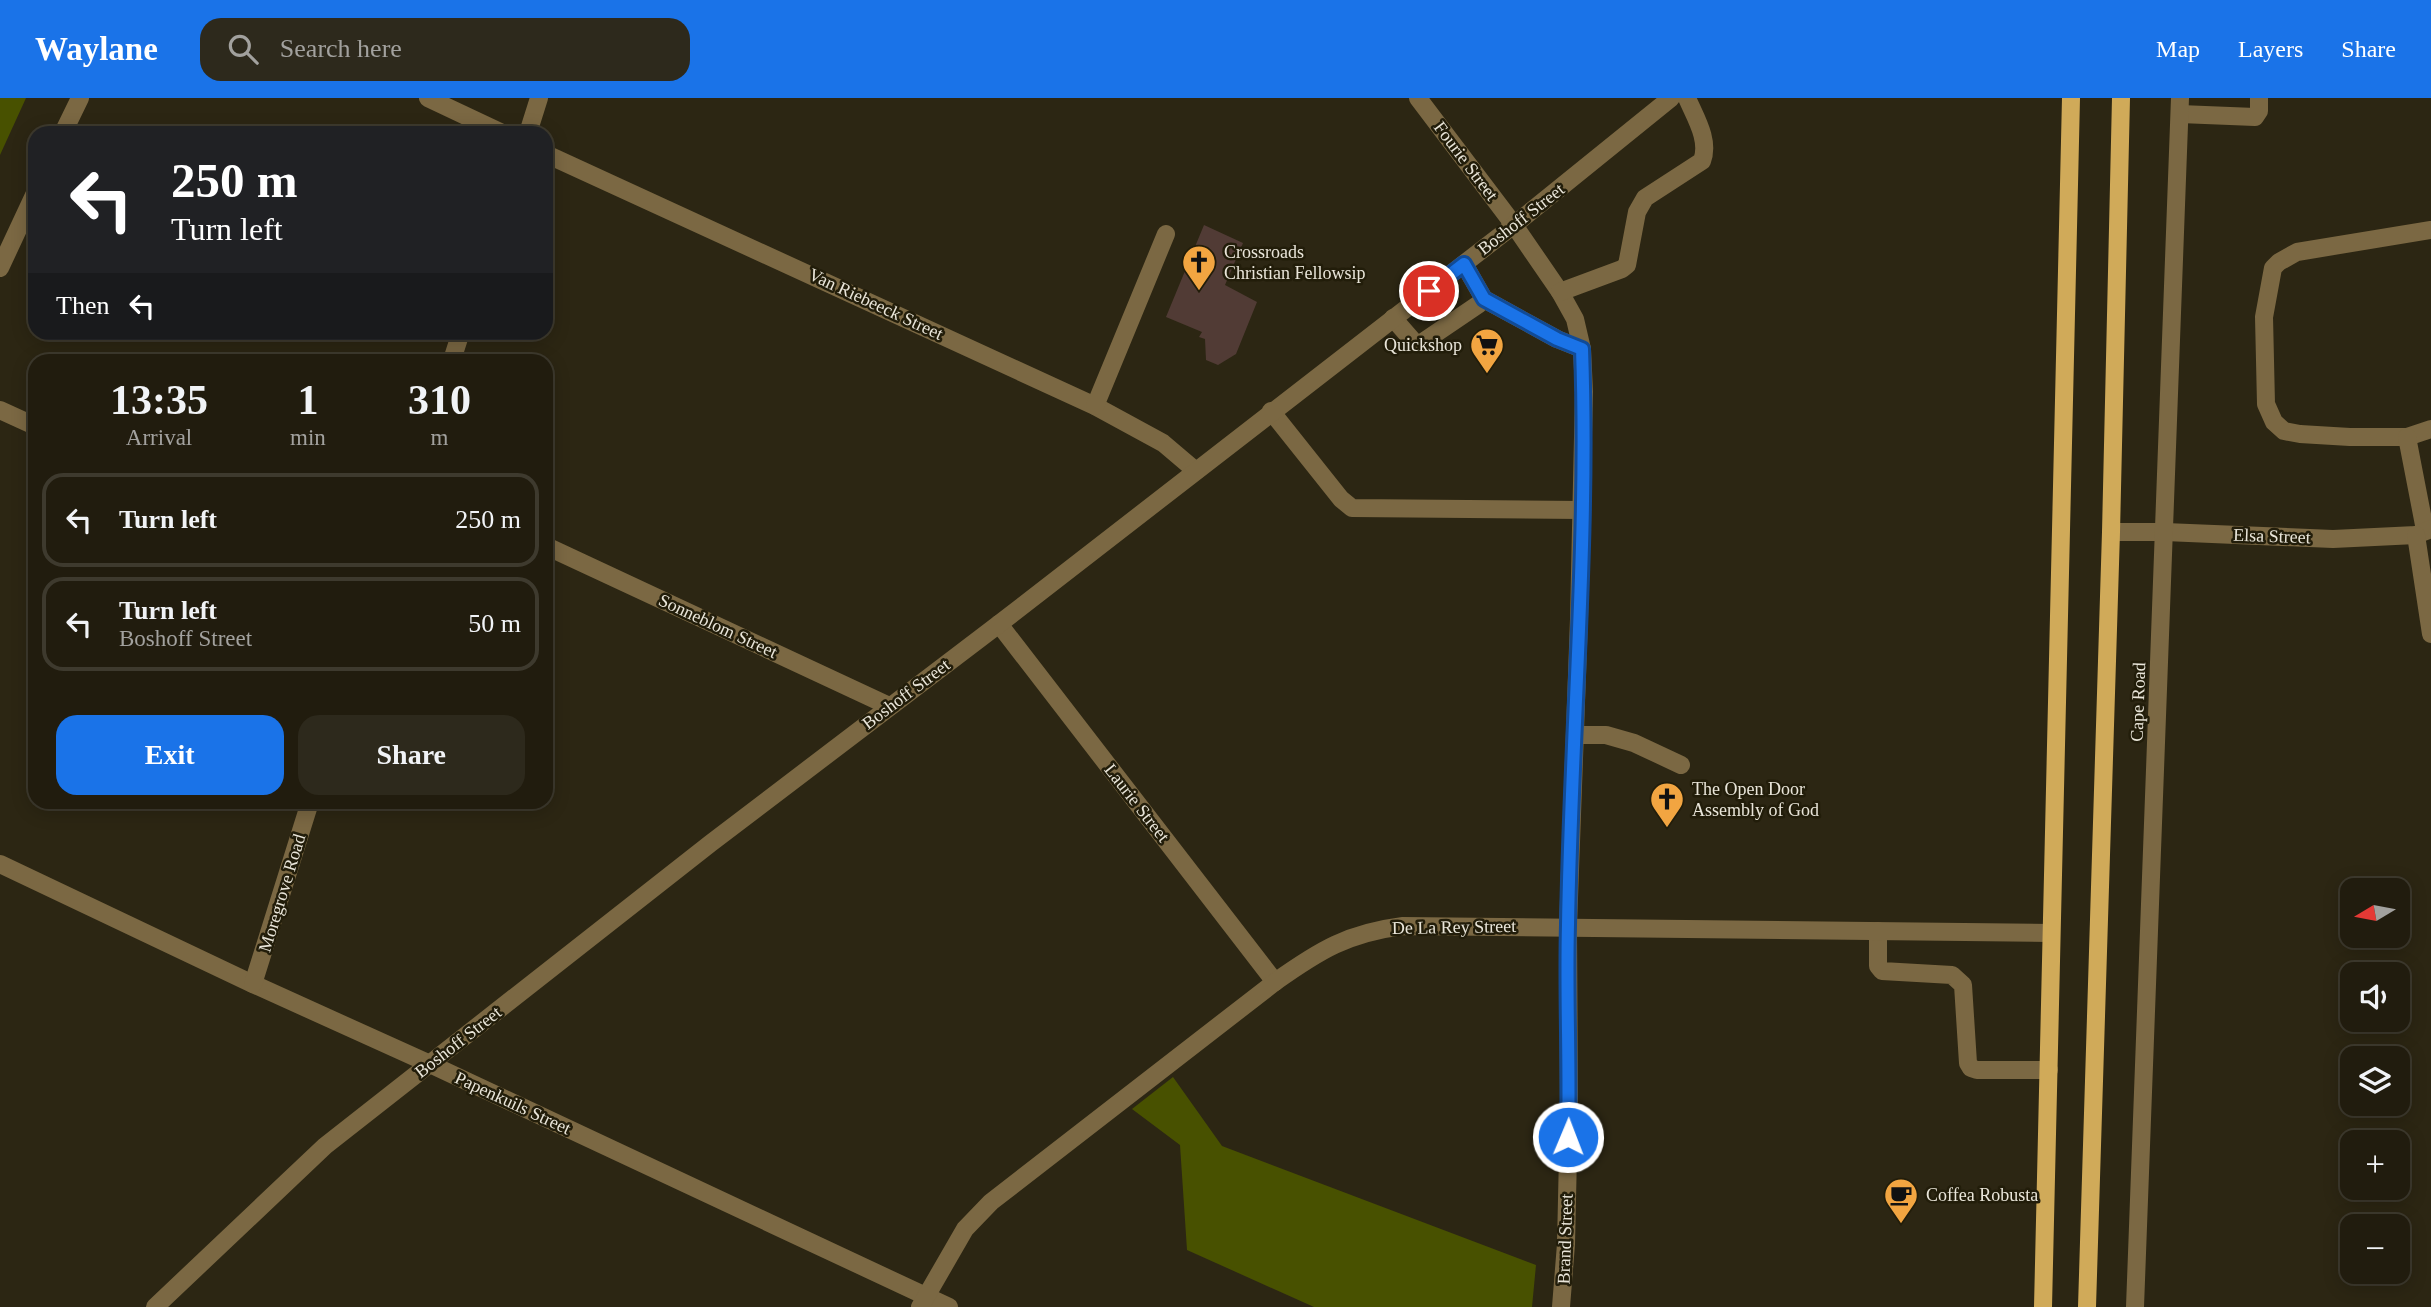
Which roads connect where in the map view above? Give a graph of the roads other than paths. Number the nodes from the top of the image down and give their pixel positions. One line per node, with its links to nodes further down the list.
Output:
1 (80, 98): 11 (street)
2 (428, 98): 12 (street)
3 (539, 98): 13 (street)
4 (1418, 98): 16 (street, Fourie Street)
5 (1671, 98): 16 (street, Boshoff Street)
6 (1687, 98): 21 (street)
7 (2071, 98): 46 (main road)
8 (2121, 98): 34 (main road, Cape Road)
9 (2259, 98): 10 (street)
10 (2180, 106): 35 (street, Cape Road)
11 (66, 126)
12 (487, 126)
13 (530, 126)
14 (553, 156): 25 (street, Van Riebeeck Street)
15 (28, 208): 20 (street)
16 (1514, 225): 19 (street, Boshoff Street); 21 (street, Brand Street)
17 (2431, 230): 30 (street)
18 (1166, 234): 25 (street)
19 (1464, 264): 22 (street); 23 (street, Boshoff Street)
20 (0, 268)
21 (1560, 292): 24 (street, Brand Street)
22 (1484, 299): 23 (street); 24 (street)
23 (1393, 318): 27 (street, Boshoff Street)
24 (1582, 349): 32 (street, Brand Street)
25 (1095, 406): 31 (street, Van Riebeeck Street)
26 (0, 410): 28 (street)
27 (1271, 411): 31 (street, Boshoff Street); 32 (street)
28 (28, 423)
29 (2431, 429): 30 (street)
30 (2407, 437): 33 (street)
31 (1196, 471): 37 (street, Boshoff Street)
32 (1582, 510): 40 (street, Brand Street)
33 (2424, 531): 35 (street, Elsa Street); 38 (street)
34 (2111, 532): 35 (street, Elsa Street); 56 (main road, Cape Road)
35 (2165, 532): 57 (street, Cape Road)
36 (553, 550): 39 (street, Sonneblom Street)
37 (999, 624): 39 (street, Boshoff Street); 47 (street, Laurie Street)
38 (2431, 634)
39 (889, 706): 49 (street, Boshoff Street)
40 (1575, 735): 41 (street); 44 (street, Brand Street)
41 (1681, 765)
42 (308, 809): 48 (street, Moregrove Road)
43 (0, 864): 48 (street, Papenkuils Street)
44 (1568, 926): 45 (street, De La Rey Street); 47 (street, De La Rey Street); 54 (street, Brand Street)
45 (1878, 931): 46 (street, De La Rey Street); 50 (street)
46 (2051, 933): 50 (main road)
47 (1275, 982): 51 (street, De La Rey Street)
48 (253, 984): 49 (street, Papenkuils Street)
49 (430, 1064): 51 (street, Papenkuils Street); 52 (street, Boshoff Street)
50 (2049, 1070): 55 (main road)
51 (923, 1301): 53 (street, Papenkuils Street)
52 (155, 1307)
53 (949, 1307)
54 (1561, 1307)
55 (2043, 1307)
56 (2087, 1307)
57 (2135, 1307)

